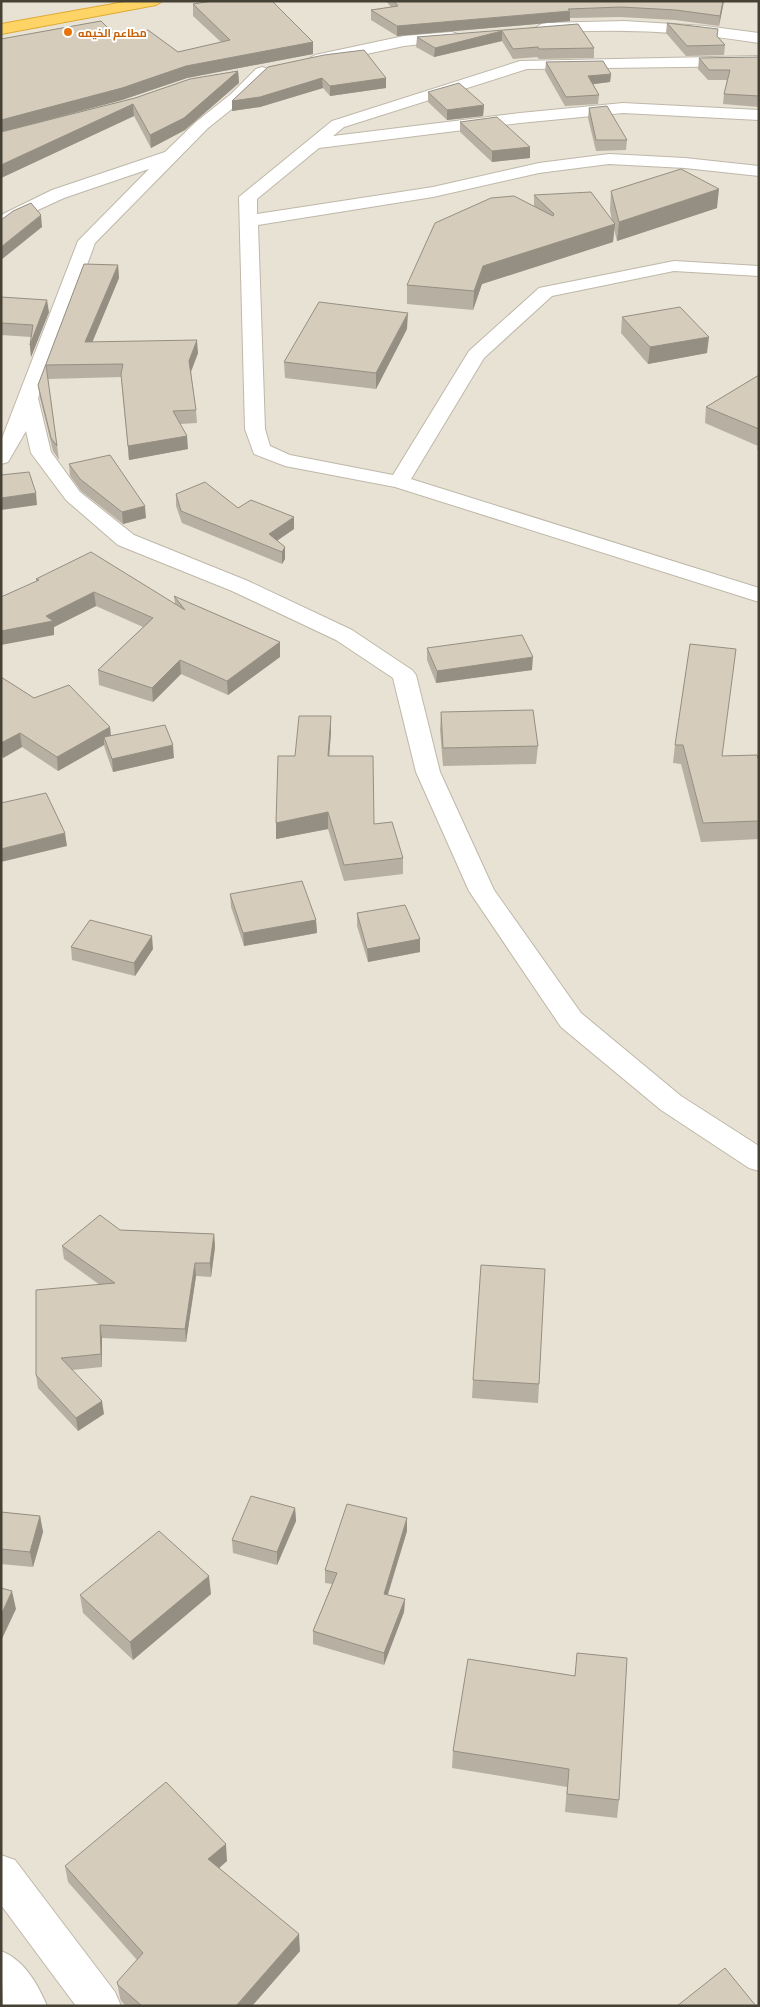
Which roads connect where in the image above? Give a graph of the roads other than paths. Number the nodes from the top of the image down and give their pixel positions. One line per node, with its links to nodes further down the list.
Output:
1 (104, 1): 3 (highway)
2 (156, 1): 4 (highway)
3 (1, 20)
4 (1, 29)
5 (525, 30): 7 (street)
6 (470, 35): 9 (street)
7 (759, 38)
8 (759, 61): 12 (street)
9 (297, 64)
10 (234, 77): 13 (street)
11 (759, 115): 12 (street)
12 (314, 144): 15 (street)
13 (175, 154): 16 (street); 18 (street)
14 (759, 171): 15 (street)
15 (249, 221): 20 (street)
16 (1, 222)
17 (759, 271): 20 (street)
18 (28, 398): 19 (street); 22 (street)
19 (1, 458)
20 (399, 482): 21 (street)
21 (759, 595)
22 (759, 1160)
23 (1, 1873): 26 (street)
24 (1, 1970): 25 (street)
25 (26, 2006)
26 (101, 2006)

